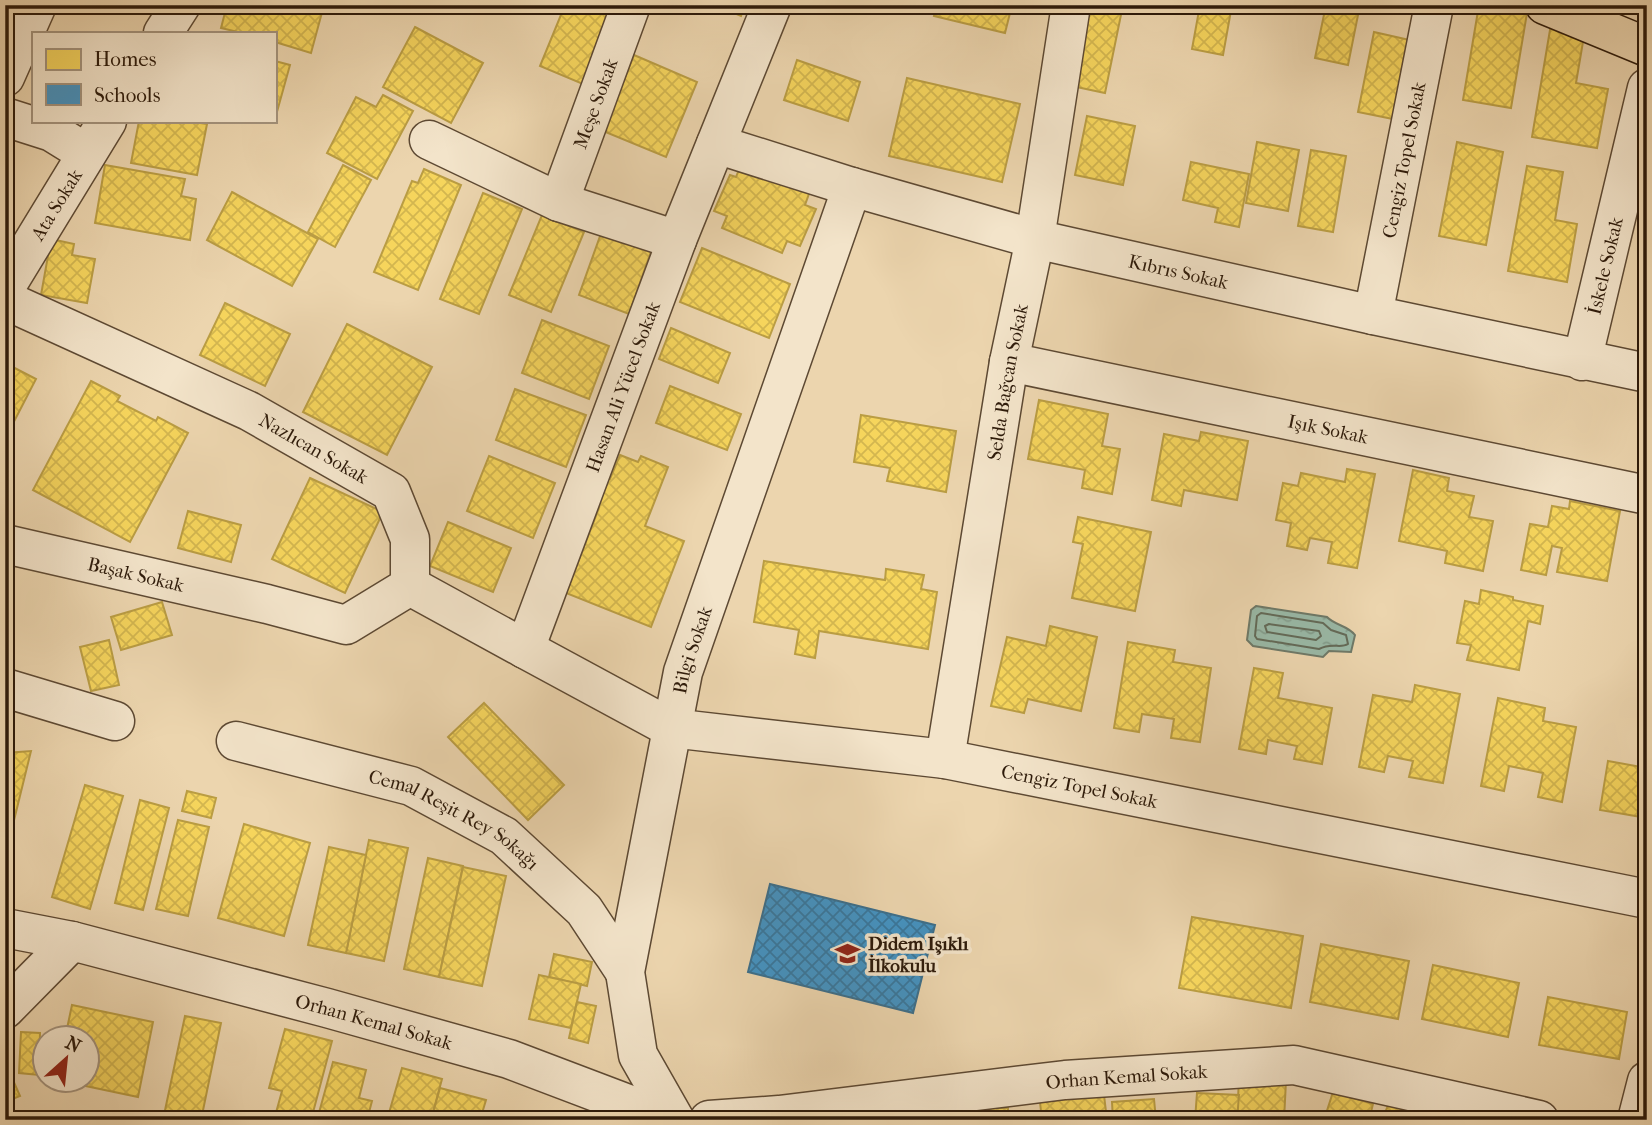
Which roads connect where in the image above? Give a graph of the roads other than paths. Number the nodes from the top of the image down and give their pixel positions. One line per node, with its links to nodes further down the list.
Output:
1 (37, 5): 10 (street)
2 (181, 5): 8 (street)
3 (631, 5): 18 (street, Meşe Sokak)
4 (772, 5): 15 (street, Hasan Ali Yücel Sokak)
5 (1071, 5): 19 (street, Selda Bağcan Sokak)
6 (1434, 5): 23 (street, Cengiz Topel Sokak)
7 (1545, 5): 9 (main road)
8 (164, 32)
9 (1647, 47)
10 (5, 77)
11 (1647, 88): 24 (street, İskele Sokak)
12 (5, 117): 16 (street)
13 (106, 122): 16 (street, Ata Sokak)
14 (429, 140): 18 (street)
15 (716, 144): 17 (street, Kıbrıs Sokak); 20 (street, Hasan Ali Yücel Sokak)
16 (86, 153): 21 (street, Ata Sokak)
17 (852, 187): 19 (street, Kıbrıs Sokak); 33 (street, Bilgi Sokak)
18 (559, 202): 20 (street)
19 (1035, 239): 23 (street, Kıbrıs Sokak); 25 (street, Selda Bağcan Sokak)
20 (677, 240): 30 (street, Hasan Ali Yücel Sokak)
21 (5, 288)
22 (5, 300): 29 (street, Nazlıcan Sokak)
23 (1373, 315): 24 (street, Kıbrıs Sokak)
24 (1582, 361): 26 (street, Kıbrıs Sokak)
25 (1009, 362): 27 (street, Işık Sokak); 35 (street, Selda Bağcan Sokak)
26 (1647, 373)
27 (1647, 495)
28 (5, 544): 29 (street, Başak Sokak)
29 (410, 586): 30 (street)
30 (525, 649): 33 (street, Cengiz Topel Sokak)
31 (5, 688): 32 (street)
32 (115, 721)
33 (671, 728): 35 (street, Cengiz Topel Sokak); 39 (street, Bilgi Sokak)
34 (236, 741): 39 (street, Cemal Reşit Rey Sokağı)
35 (945, 759): 36 (street, Cengiz Topel Sokak)
36 (1647, 899)
37 (5, 928): 38 (street, Orhan Kemal Sokak)
38 (72, 941): 40 (street); 42 (street, Orhan Kemal Sokak)
39 (625, 972): 42 (street, Bilgi Sokak)
40 (5, 1009)
41 (1647, 1081): 45 (street)
42 (673, 1120)
43 (709, 1120): 44 (street, Orhan Kemal Sokak)
44 (1539, 1120)
45 (1637, 1120)

